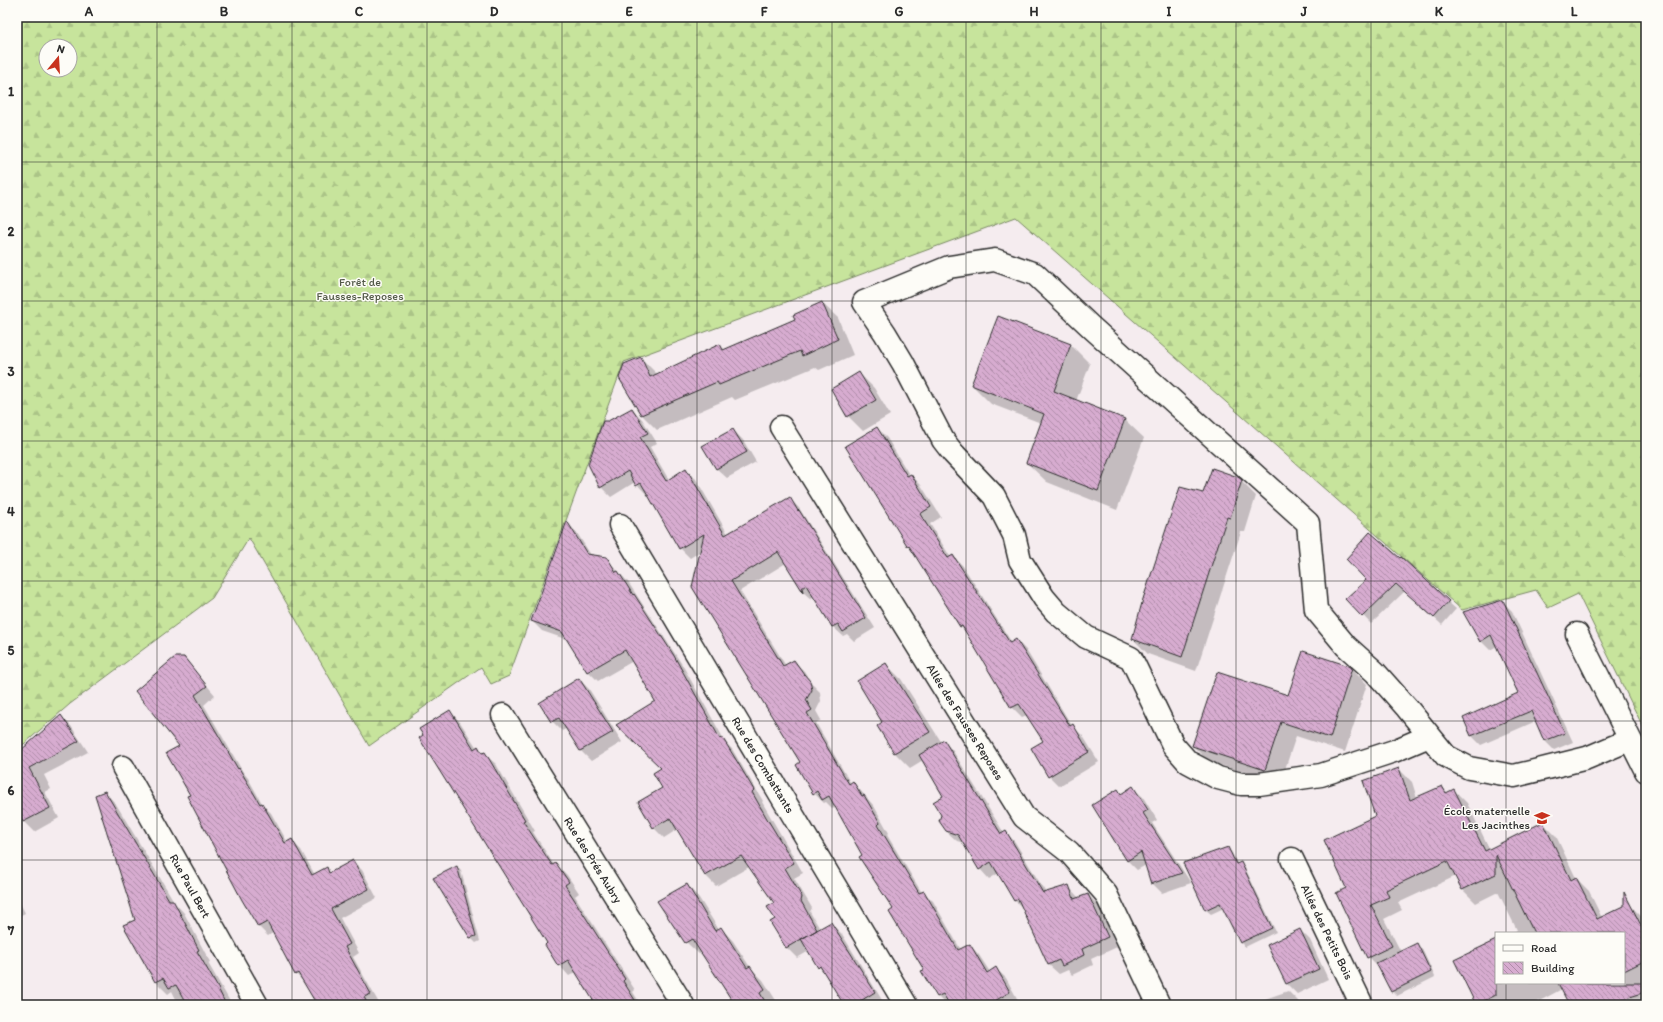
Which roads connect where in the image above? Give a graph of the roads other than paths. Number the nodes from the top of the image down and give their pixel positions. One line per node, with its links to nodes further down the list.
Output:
1 (780, 427): 13 (street, Allée des Fausses Reposes)
2 (620, 525): 12 (street, Rue des Combattants)
3 (1577, 634): 6 (street)
4 (503, 715): 11 (street, Rue des Prés Aubry)
5 (1429, 736): 5 (street); 6 (street)
6 (1630, 740): 8 (street)
7 (123, 767): 10 (street, Rue Paul Bert)
8 (1646, 771)
9 (1292, 859): 14 (street, Allée des Petits Bois)
10 (257, 1005)
11 (683, 1005)
12 (906, 1005)
13 (1159, 1005)
14 (1362, 1005)

